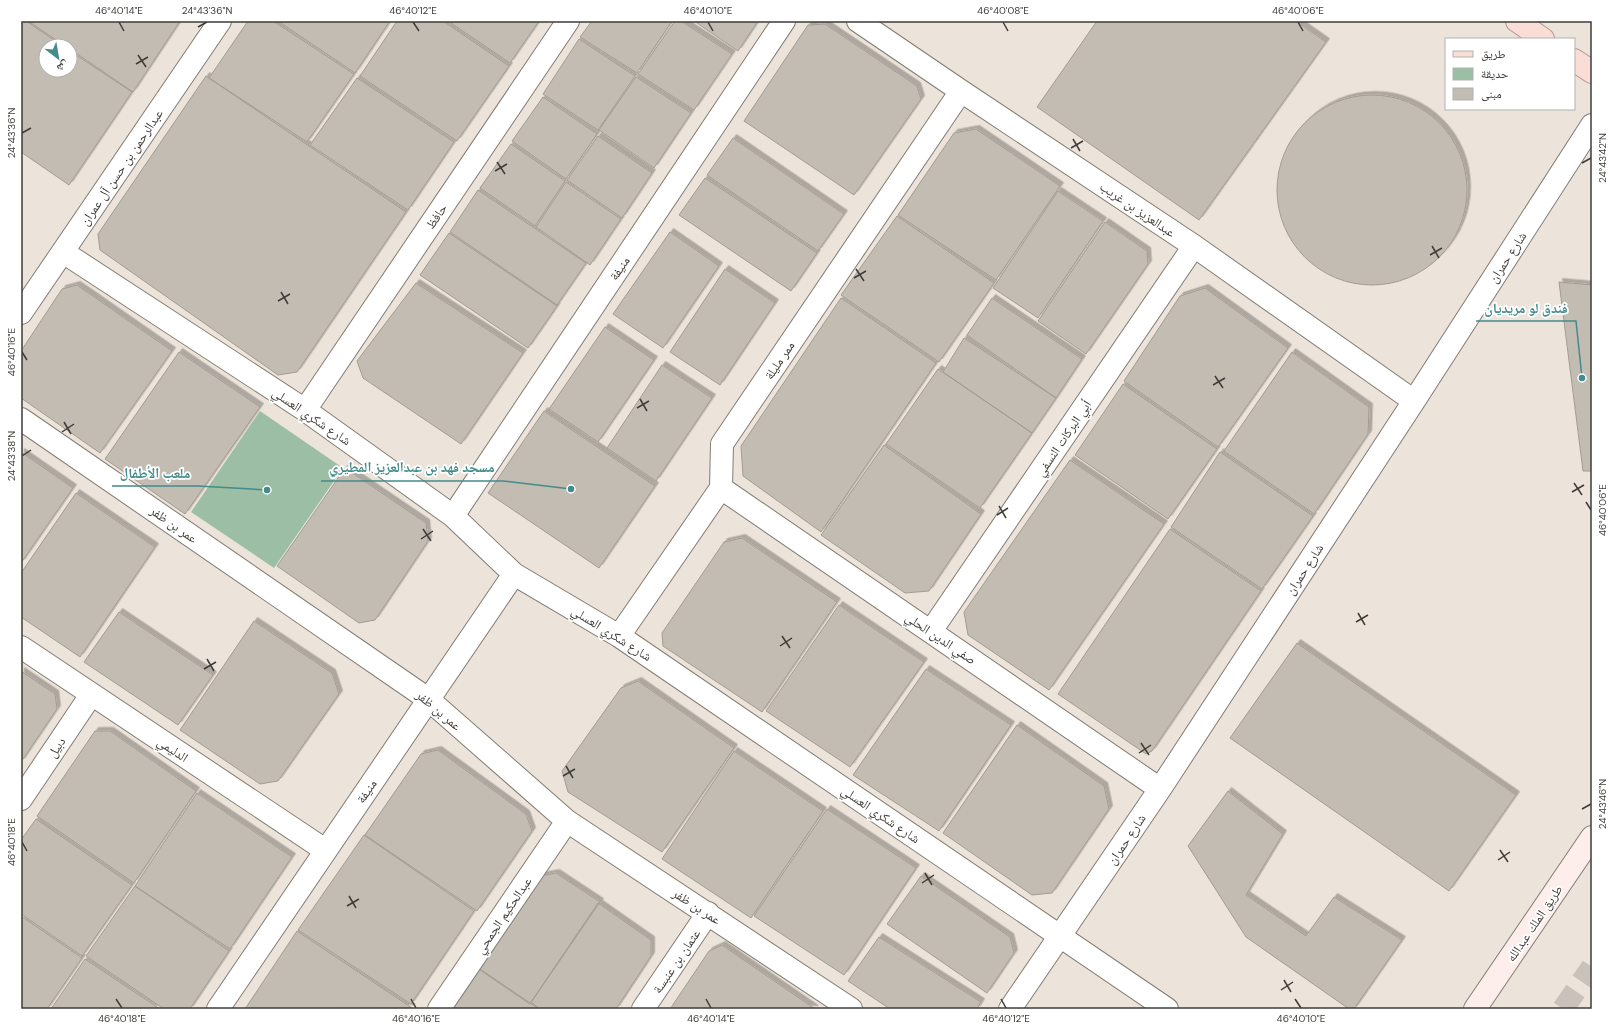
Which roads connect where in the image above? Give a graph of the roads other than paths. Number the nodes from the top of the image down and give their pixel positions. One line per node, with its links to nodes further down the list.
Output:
1 (220, 21): 12 (street, عبدالرحمن بن حسن آل عمران)
2 (568, 21): 15 (street, حافظ)
3 (784, 21): 18 (street, منيفة)
4 (858, 21): 9 (street, عبدالعزيز بن غريب)
5 (1517, 21): 6 (main road)
6 (1542, 38)
7 (1575, 61): 8 (main road)
8 (1592, 72)
9 (961, 92): 11 (street, عبدالعزيز بن غريب); 17 (street, ممر مليلة)
10 (1592, 125): 14 (street, شارع حمران)
11 (1194, 246): 14 (street, عبدالعزيز بن غريب); 20 (street, أبي البركات النسفي)
12 (63, 252): 13 (street, عبدالرحمن بن حسن آل عمران); 15 (street, شارع شكري العسلي)
13 (21, 313)
14 (1414, 401): 25 (street, شارع حمران)
15 (305, 410): 18 (street, شارع شكري العسلي)
16 (21, 419): 24 (street, عمر بن ظفر)
17 (721, 488): 20 (street, صفي الدين الحلي); 21 (street)
18 (453, 516): 19 (street, شارع شكري العسلي)
19 (514, 574): 21 (street, شارع شكري العسلي); 24 (street, منيفة)
20 (931, 631): 25 (street, صفي الدين الحلي)
21 (619, 636): 31 (street, شارع شكري العسلي)
22 (21, 647): 23 (street, الدليمي)
23 (91, 695): 26 (street, دبيل); 29 (street, الدليمي)
24 (428, 699): 27 (street, عمر بن ظفر); 29 (street, منيفة)
25 (1160, 788): 31 (street, شارع حمران)
26 (21, 799)
27 (567, 821): 30 (street, عمر بن ظفر); 33 (street, عبدالحكيم الجمحي)
28 (1592, 837): 38 (main road, طريق الملك عبدالله)
29 (326, 850): 32 (street, منيفة)
30 (708, 913): 34 (street, عثمان بن عنبسة); 35 (street, عمر بن ظفر)
31 (1060, 936): 36 (street, شارع حمران); 37 (street, شارع شكري العسلي)
32 (218, 1009)
33 (439, 1009)
34 (644, 1009)
35 (851, 1009)
36 (1010, 1009)
37 (1167, 1009)
38 (1475, 1009)

